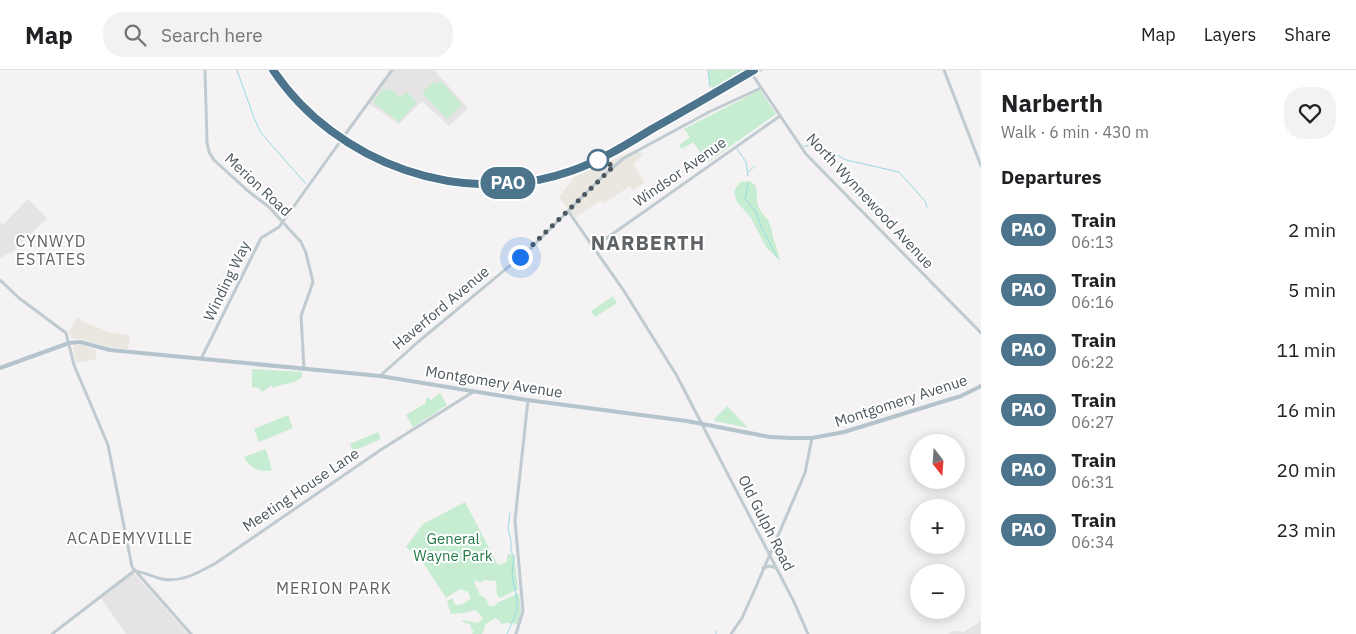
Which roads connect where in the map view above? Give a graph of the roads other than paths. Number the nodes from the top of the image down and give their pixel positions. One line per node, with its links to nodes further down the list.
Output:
1 (205, 70): 9 (street, Merion Road)
2 (392, 70): 9 (street, Winding Way, bridge)
3 (944, 70): 7 (street)
4 (754, 77): 5 (street, North Wynnewood Avenue)
5 (761, 88): 6 (street, North Wynnewood Avenue); 8 (street, Haverford Avenue)
6 (780, 116): 10 (street, Windsor Avenue); 12 (street, North Wynnewood Avenue)
7 (981, 166)
8 (568, 210): 10 (street, Old Gulph Road); 17 (street, Haverford Avenue)
9 (283, 222): 14 (street, Winding Way); 16 (street, Merion Road)
10 (594, 247): 21 (street, Old Gulph Road)
11 (0, 280): 13 (street)
12 (981, 333)
13 (69, 343): 14 (main road, Montgomery Avenue); 15 (main road, Montgomery Avenue); 26 (street)
14 (201, 359): 16 (main road, Montgomery Avenue)
15 (0, 368)
16 (304, 368): 17 (main road, Montgomery Avenue)
17 (380, 376): 19 (main road, Montgomery Avenue)
18 (981, 386): 22 (main road, Montgomery Avenue)
19 (473, 392): 20 (main road, Montgomery Avenue); 26 (street, Meeting House Lane)
20 (528, 400): 21 (main road, Montgomery Avenue); 29 (street)
21 (703, 423): 22 (main road, Montgomery Avenue); 23 (street, Old Gulph Road)
22 (812, 438): 23 (street)
23 (770, 554): 24 (street); 25 (street, Old Gulph Road)
24 (764, 568): 25 (street); 30 (street)
25 (776, 568): 31 (street, Old Gulph Road)
26 (134, 571): 27 (street); 28 (street)
27 (52, 634)
28 (191, 634)
29 (516, 634)
30 (731, 634)
31 (808, 634)

